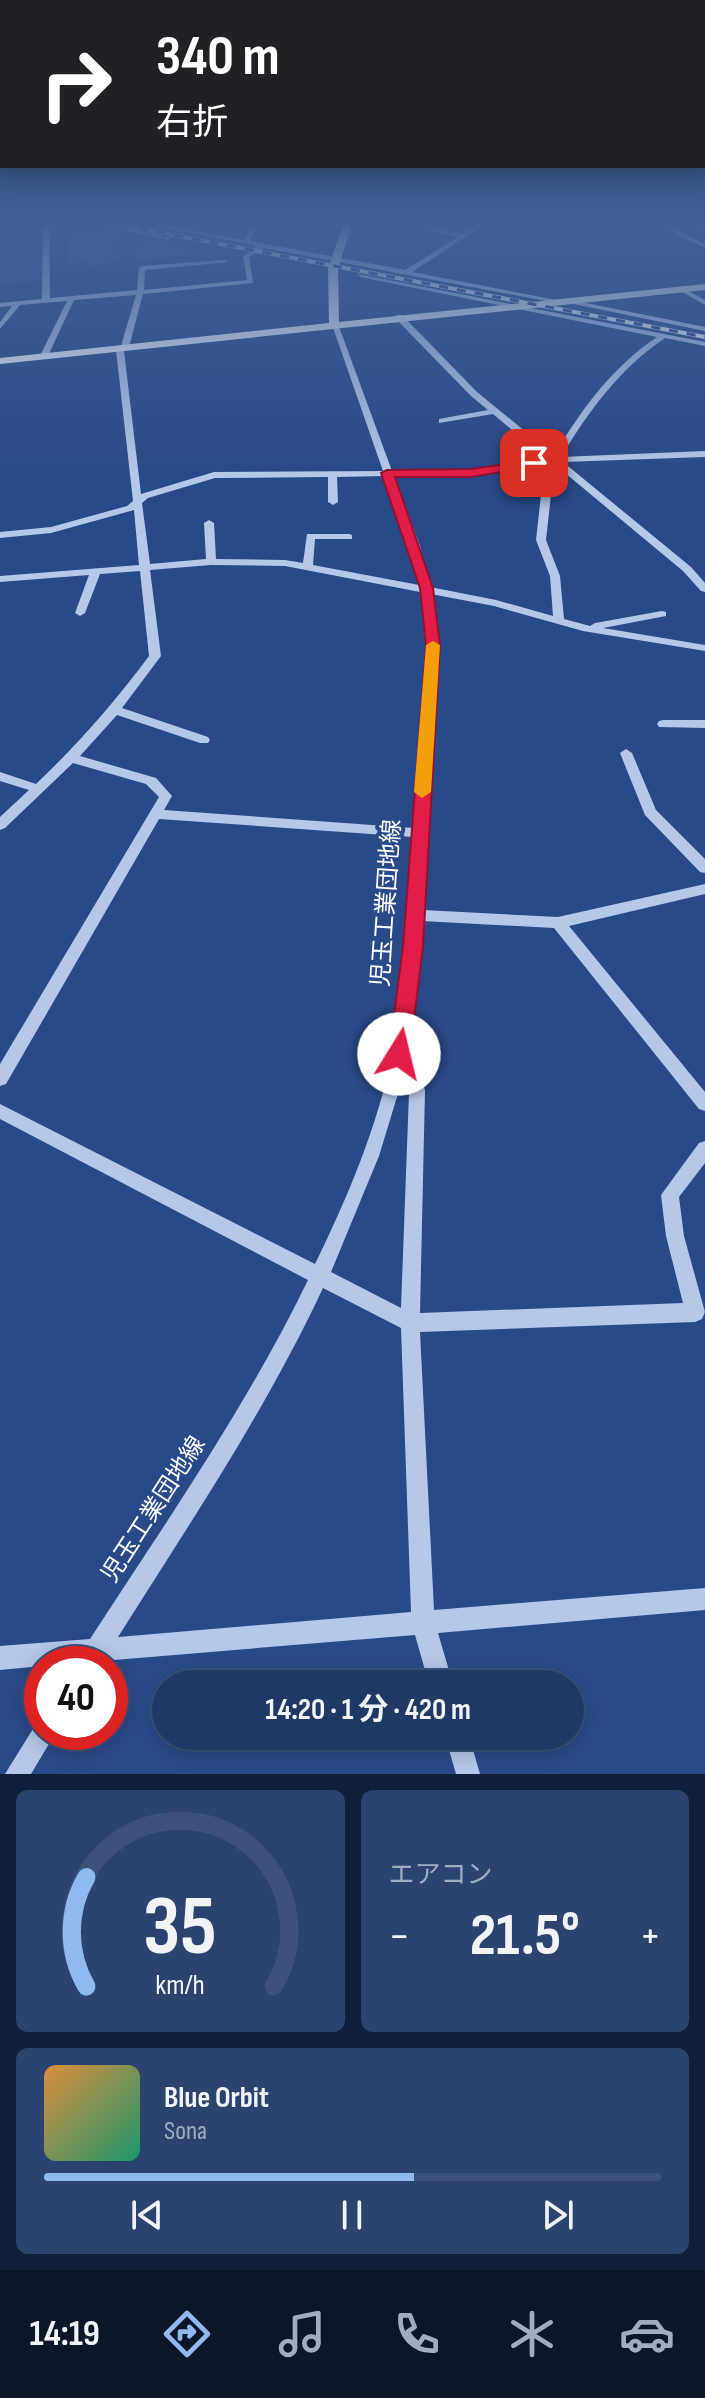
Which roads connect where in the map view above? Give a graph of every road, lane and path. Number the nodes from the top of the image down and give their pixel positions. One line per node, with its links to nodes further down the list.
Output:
1 (14, 308): 10 (street)
2 (67, 308): 15 (street)
3 (135, 308): 14 (street)
4 (334, 308): 9 (main road)
5 (490, 308): 8 (main road)
6 (531, 308): 12 (street)
7 (596, 308): 11 (street)
8 (399, 317): 9 (main road); 17 (street)
9 (334, 324): 14 (main road); 22 (street, 児玉工業団地線)
10 (0, 327)
11 (705, 329)
12 (663, 336): 13 (street); 20 (street)
13 (705, 344)
14 (125, 347): 15 (main road); 24 (street)
15 (44, 356): 16 (main road)
16 (0, 361)
17 (496, 411): 18 (street); 20 (street)
18 (442, 421)
19 (705, 454): 20 (street)
20 (555, 460): 21 (street); 32 (street)
21 (534, 463): 22 (street); 40 (street)
22 (387, 473): 23 (street); 36 (street, 児玉工業団地線)
23 (332, 474): 24 (street); 25 (street)
24 (137, 502): 27 (street); 31 (street)
25 (333, 502)
26 (209, 523): 29 (street)
27 (0, 535)
28 (349, 537): 30 (street)
29 (211, 562): 30 (street); 31 (street)
30 (308, 566): 36 (street)
31 (143, 567): 33 (street); 43 (street)
32 (687, 569): 34 (street); 37 (street)
33 (96, 571): 35 (street); 38 (street)
34 (705, 577)
35 (0, 579)
36 (426, 588): 40 (street); 53 (street, 児玉工業団地線)
37 (705, 589)
38 (80, 613)
39 (662, 614): 41 (street)
40 (559, 622): 41 (street)
41 (583, 628): 42 (street)
42 (705, 648)
43 (115, 710): 46 (street); 48 (street)
44 (663, 724): 45 (street)
45 (705, 724)
46 (204, 740)
47 (626, 753): 54 (street)
48 (71, 758): 50 (street); 51 (street)
49 (0, 776): 50 (street)
50 (38, 789): 52 (street)
51 (155, 814): 53 (street); 59 (street)
52 (0, 825)
53 (420, 833): 56 (street, 児玉工業団地線)
54 (705, 868)
55 (705, 889): 57 (street)
56 (415, 915): 57 (street); 58 (street, 児玉工業団地線)
57 (558, 923): 60 (street)
58 (395, 1075): 63 (street, 児玉工業団地線); 64 (street)
59 (0, 1079)
60 (705, 1104)
61 (0, 1111): 63 (street)
62 (705, 1149): 64 (street)
63 (317, 1277): 64 (street); 67 (street, 児玉工業団地線)
64 (410, 1323): 66 (street)
65 (705, 1599): 66 (street)
66 (423, 1622): 68 (street); 71 (street)
67 (98, 1646)
68 (128, 1653)
69 (0, 1658): 70 (street)
70 (24, 1658)
71 (437, 1670)
72 (32, 1750): 74 (street)
73 (461, 1750): 75 (street)
74 (17, 1774)
75 (468, 1774)

